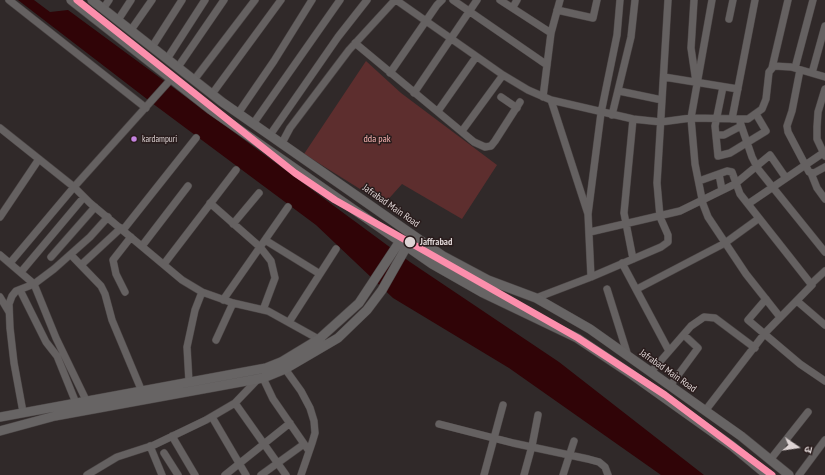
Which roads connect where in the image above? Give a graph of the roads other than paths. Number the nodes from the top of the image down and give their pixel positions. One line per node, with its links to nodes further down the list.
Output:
1 (9, 0): 69 (street)
2 (71, 0): 56 (main road)
3 (92, 0): 33 (main road, Jafrabad Main Road)
4 (109, 0): 33 (street)
5 (131, 0): 37 (street)
6 (152, 0): 40 (street)
7 (182, 0): 44 (street)
8 (204, 0): 46 (street)
9 (224, 0): 48 (street)
10 (255, 0): 57 (street)
11 (281, 0): 64 (street)
12 (312, 0): 71 (street)
13 (340, 0): 80 (street)
14 (367, 0): 83 (street)
15 (395, 0): 38 (street); 43 (street)
16 (442, 0): 38 (street)
17 (454, 0): 35 (street)
18 (477, 0): 35 (street)
19 (500, 0): 32 (street)
20 (517, 0): 32 (street)
21 (560, 0): 34 (street)
22 (597, 0): 34 (street)
23 (620, 0): 72 (street)
24 (635, 0): 62 (street)
25 (668, 0): 54 (street)
26 (694, 0): 58 (street)
27 (712, 0): 58 (street)
28 (733, 0): 36 (street)
29 (755, 0): 60 (street)
30 (788, 0): 49 (street)
31 (813, 0): 50 (street)
32 (513, 7): 41 (street)
33 (103, 9): 37 (main road, Jafrabad Main Road)
34 (557, 10): 41 (street)
35 (469, 12): 42 (street); 47 (street)
36 (729, 19)
37 (118, 20): 40 (main road, Jafrabad Main Road)
38 (425, 22): 42 (street); 51 (street)
39 (825, 26): 52 (street)
40 (131, 30): 44 (main road, Jafrabad Main Road)
41 (551, 33): 47 (street)
42 (451, 38): 45 (street); 63 (street)
43 (355, 43): 51 (street); 86 (street)
44 (152, 47): 46 (main road, Jafrabad Main Road)
45 (476, 56): 53 (street); 70 (street)
46 (167, 59): 48 (main road, Jafrabad Main Road)
47 (547, 65): 66 (street)
48 (178, 67): 57 (main road, Jafrabad Main Road)
49 (772, 68): 50 (street); 73 (street)
50 (798, 69): 52 (street); 92 (street)
51 (390, 73): 63 (street)
52 (812, 73): 55 (street)
53 (502, 75): 66 (street); 82 (street)
54 (664, 77): 58 (street); 68 (street)
55 (825, 77)
56 (172, 78): 69 (street); 91 (main road)
57 (194, 80): 64 (main road, Jafrabad Main Road)
58 (697, 82): 59 (street); 75 (street)
59 (722, 87): 60 (street); 76 (street)
60 (738, 89): 79 (street)
61 (825, 89): 89 (street)
62 (619, 91): 68 (street); 74 (street)
63 (414, 93): 70 (street)
64 (212, 94): 71 (main road, Jafrabad Main Road)
65 (501, 97): 82 (street)
66 (543, 97): 67 (street)
67 (551, 100): 72 (street); 113 (street)
68 (662, 100): 78 (street)
69 (146, 108): 102 (street)
70 (438, 111): 82 (street)
71 (239, 112): 80 (main road, Jafrabad Main Road)
72 (601, 113): 74 (street); 113 (street)
73 (756, 114): 79 (street); 87 (street)
74 (612, 115): 77 (street)
75 (691, 118): 76 (street); 78 (street); 99 (street)
76 (716, 119): 79 (street); 84 (street)
77 (633, 120): 78 (street); 119 (street)
78 (661, 122): 116 (street)
79 (737, 122): 84 (street); 87 (street)
80 (253, 124): 83 (main road, Jafrabad Main Road)
81 (0, 128): 90 (street)
82 (462, 132)
83 (270, 135): 86 (main road, Jafrabad Main Road)
84 (716, 135): 87 (street)
85 (196, 138): 120 (street)
86 (282, 143): 88 (main road, Jafrabad Main Road)
87 (747, 143): 93 (street)
88 (293, 151): 91 (main road); 143 (main road, Jafrabad Main Road)
89 (824, 154): 92 (street)
90 (39, 159): 102 (street); 114 (street)
91 (285, 162): 127 (main road)
92 (804, 164): 96 (street); 98 (street)
93 (757, 166): 98 (street); 100 (street); 103 (street)
94 (825, 167): 96 (street)
95 (236, 170): 109 (street)
96 (812, 173): 107 (street)
97 (719, 174): 99 (street); 100 (street); 104 (street)
98 (786, 178): 103 (street)
99 (699, 181): 108 (street)
100 (735, 184): 104 (street); 110 (street)
101 (188, 186): 125 (street)
102 (74, 187): 106 (street); 134 (street)
103 (772, 188): 110 (street); 129 (street)
104 (722, 190): 108 (street)
105 (259, 193): 118 (street)
106 (84, 197): 112 (street); 138 (street)
107 (825, 199)
108 (702, 201): 116 (street); 124 (street)
109 (210, 203): 118 (street); 136 (street)
110 (748, 204): 117 (street)
111 (288, 206): 123 (street)
112 (95, 207): 115 (street); 132 (street)
113 (588, 214): 121 (street)
114 (0, 217)
115 (108, 217): 120 (street); 131 (street)
116 (660, 217): 119 (street); 133 (street)
117 (758, 219): 124 (street); 144 (street)
118 (233, 224): 126 (street)
119 (626, 224): 121 (street); 133 (street)
120 (122, 229): 122 (street); 137 (street)
121 (590, 232): 141 (street)
122 (132, 237): 125 (street); 148 (street)
123 (265, 240): 126 (street); 139 (street)
124 (725, 243): 146 (street); 153 (street)
125 (142, 246): 136 (street)
126 (260, 248): 154 (street); 157 (street)
127 (401, 248): 151 (main road); 164 (main road); 166 (main road)
128 (336, 249): 139 (street)
129 (825, 252)
130 (0, 255): 134 (street)
131 (71, 255): 137 (street); 142 (street)
132 (51, 257)
133 (633, 259): 135 (street)
134 (10, 263): 138 (street)
135 (622, 263): 141 (street); 146 (street)
136 (164, 264): 149 (street)
137 (81, 265): 177 (street)
138 (21, 272): 142 (street)
139 (320, 274): 160 (street)
140 (824, 275): 144 (street)
141 (591, 277): 152 (street)
142 (34, 284): 147 (street); 178 (street)
143 (499, 285): 151 (main road); 152 (main road, Jafrabad Main Road)
144 (812, 285): 155 (street)
145 (607, 289): 169 (street)
146 (637, 289): 168 (street)
147 (20, 290): 158 (street); 179 (street)
148 (125, 292)
149 (202, 292): 154 (street); 174 (street)
150 (0, 298): 158 (street)
151 (494, 298): 219 (main road)
152 (536, 298): 169 (main road, Jafrabad Main Road)
153 (766, 299): 159 (street); 163 (street)
154 (223, 300): 156 (street)
155 (797, 301): 159 (street); 161 (street)
156 (233, 303): 157 (street); 165 (street)
157 (263, 310): 160 (street)
158 (9, 312): 183 (street)
159 (780, 317): 163 (street)
160 (289, 322): 164 (street)
161 (825, 325)
162 (684, 335): 167 (street); 168 (street); 176 (street)
163 (764, 335): 167 (street); 173 (street)
164 (319, 339): 166 (street); 170 (main road)
165 (216, 340)
166 (327, 344): 170 (main road)
167 (755, 348): 182 (street)
168 (669, 351): 171 (street)
169 (628, 356): 171 (main road, Jafrabad Main Road)
170 (283, 365): 172 (main road); 175 (main road); 200 (street)
171 (651, 372): 176 (main road, Jafrabad Main Road)
172 (261, 378): 175 (main road); 180 (street); 189 (street)
173 (825, 381)
174 (189, 382): 175 (main road); 177 (main road)
175 (213, 382): 177 (main road)
176 (670, 386): 182 (main road, Jafrabad Main Road)
177 (143, 395): 178 (main road); 184 (main road)
178 (86, 400): 179 (main road)
179 (76, 403): 184 (main road)
180 (235, 403): 188 (street); 196 (street)
181 (503, 405): 193 (street)
182 (706, 411): 203 (main road, Jafrabad Main Road)
183 (23, 412): 184 (main road); 187 (main road)
184 (54, 412): 191 (main road)
185 (808, 412): 203 (street)
186 (538, 415): 199 (street)
187 (0, 417)
188 (212, 417): 192 (street); 204 (street)
189 (290, 423): 196 (street); 197 (street)
190 (439, 424): 193 (street)
191 (0, 431)
192 (172, 436): 198 (street); 209 (street)
193 (493, 438): 199 (street); 215 (street)
194 (825, 440): 221 (street)
195 (574, 441): 202 (street)
196 (264, 444): 204 (street); 205 (street)
197 (304, 444): 200 (street); 205 (street)
198 (150, 446): 206 (street); 207 (street)
199 (532, 446): 202 (street); 216 (street)
200 (309, 451): 214 (street)
201 (164, 453): 208 (street)
202 (569, 455): 217 (street); 218 (street)
203 (770, 460): 220 (main road, Jafrabad Main Road)
204 (239, 464): 210 (street); 211 (street)
205 (276, 464): 212 (street); 213 (street)
206 (87, 475)
207 (162, 475)
208 (178, 475)
209 (195, 475)
210 (225, 475)
211 (246, 475)
212 (261, 475)
213 (286, 475)
214 (301, 475)
215 (484, 475)
216 (524, 475)
217 (563, 475)
218 (608, 475)
219 (767, 475)
220 (789, 475)
221 (800, 475)

